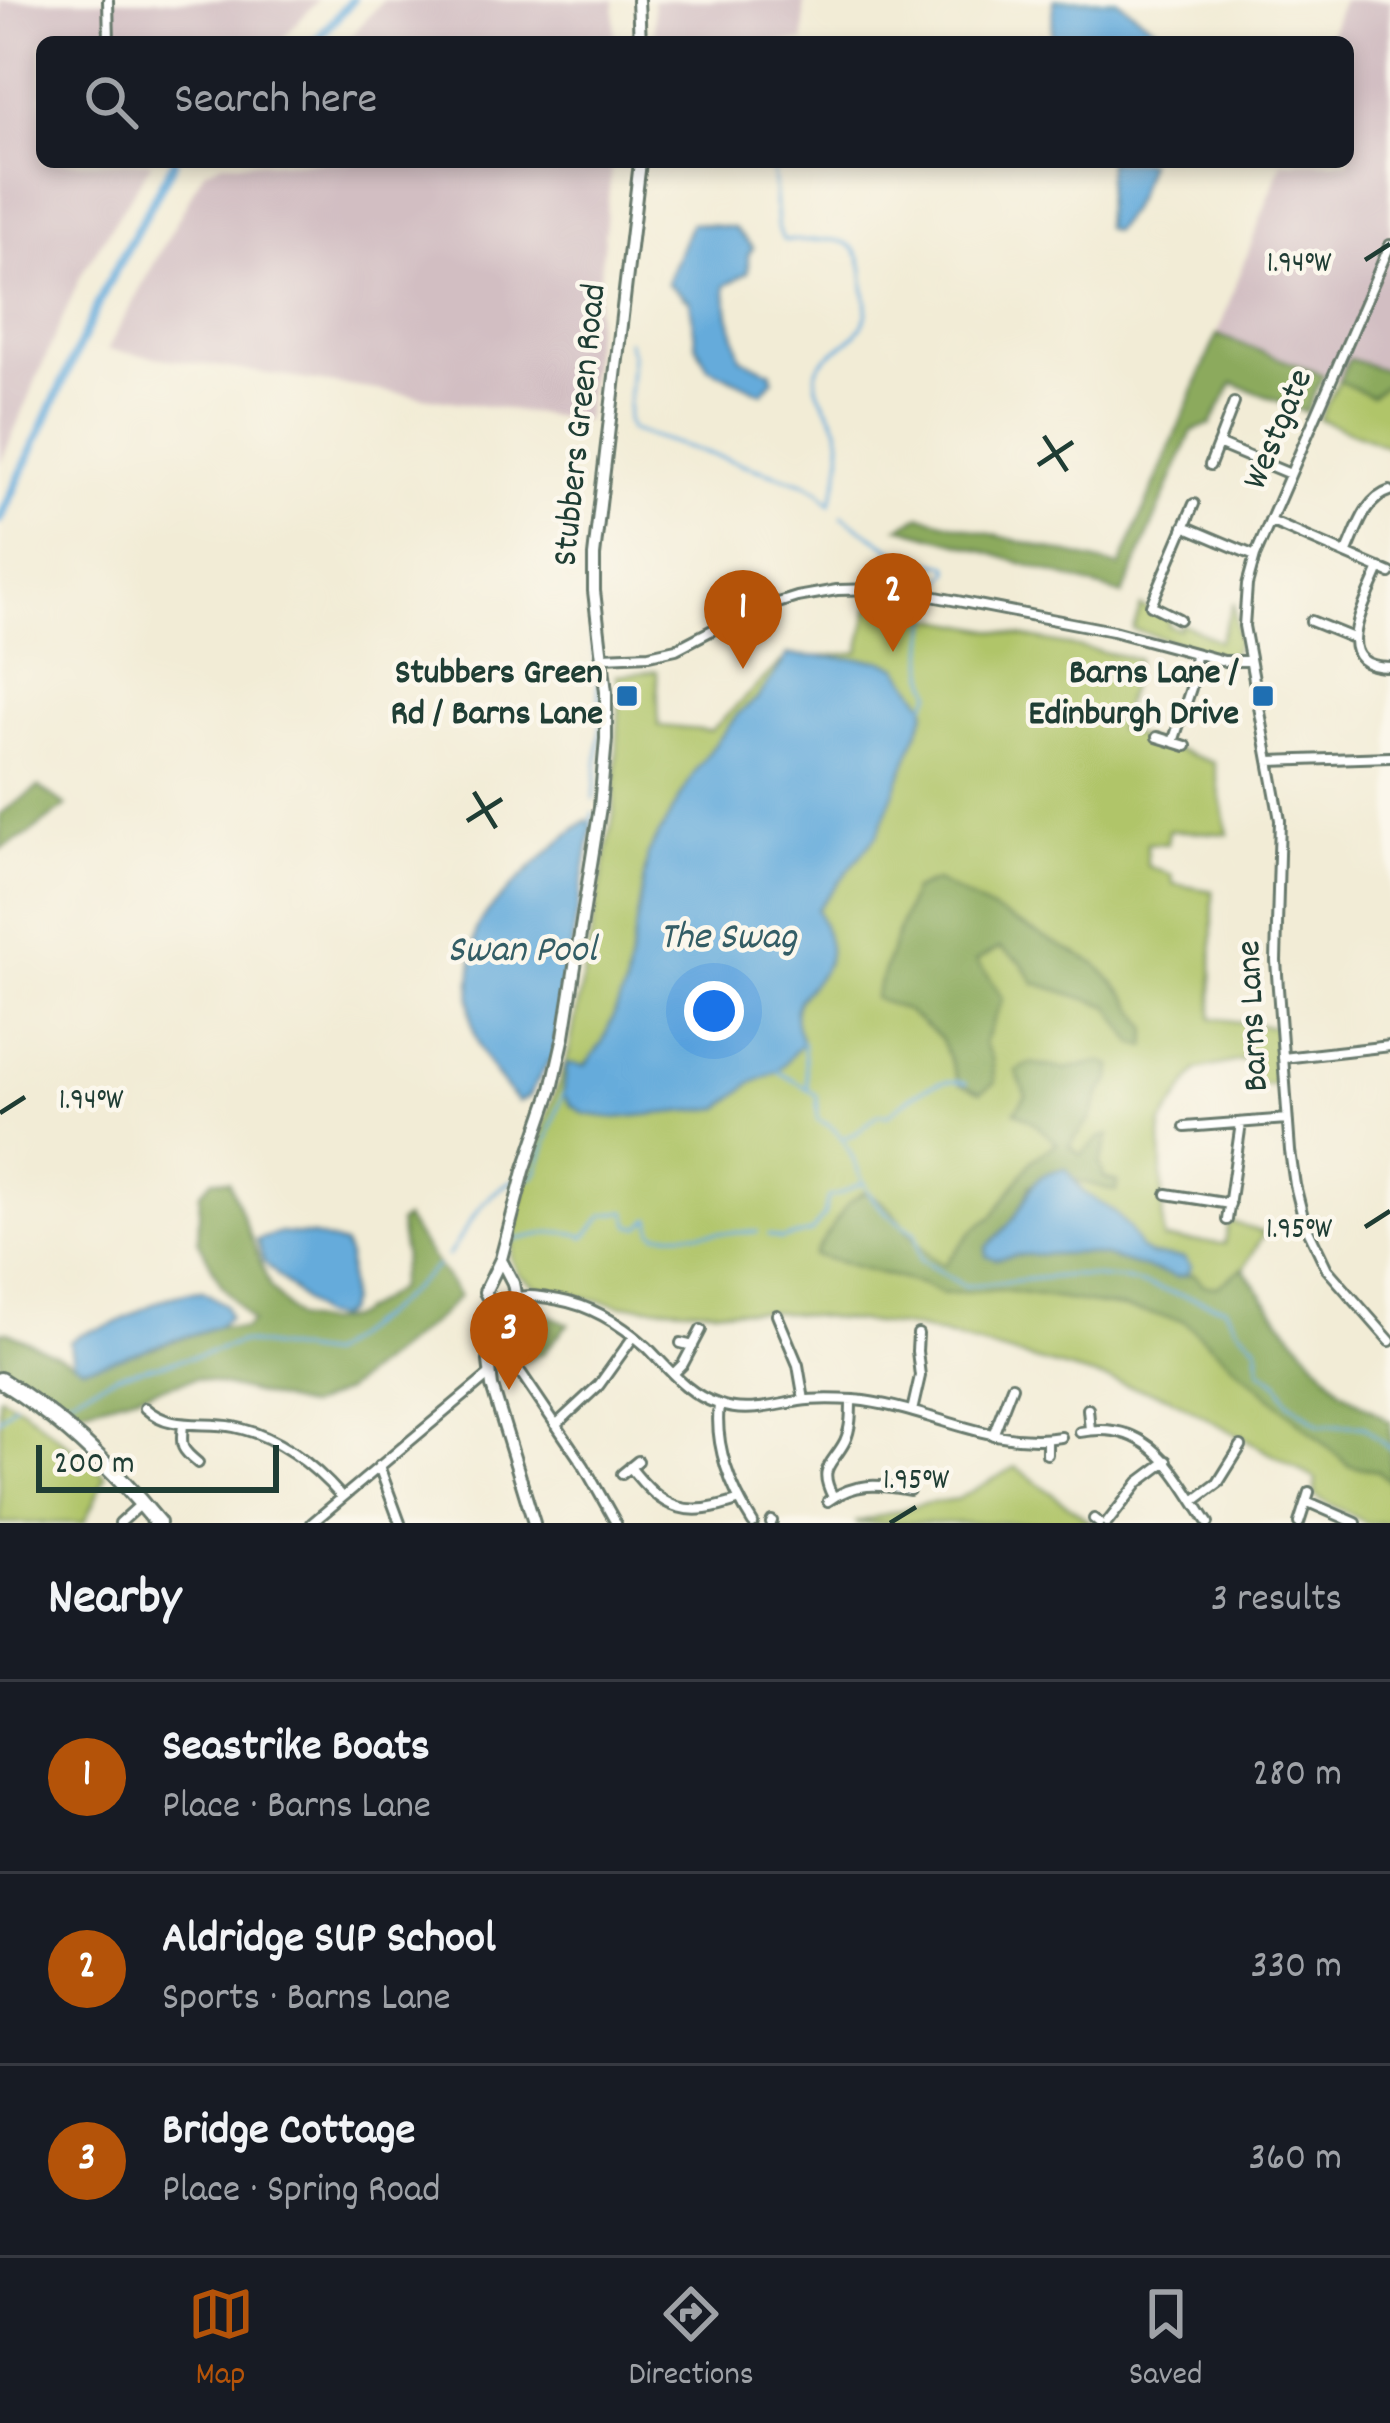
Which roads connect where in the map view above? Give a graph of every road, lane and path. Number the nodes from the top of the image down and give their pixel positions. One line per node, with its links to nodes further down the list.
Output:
1 (108, 0): 3 (street)
2 (638, 0): 4 (street)
3 (109, 36)
4 (640, 36)
5 (639, 168): 23 (street, Stubbers Green Road)
6 (1390, 245): 10 (street, Westgate)
7 (1234, 403): 8 (street)
8 (1218, 444): 9 (street); 10 (street)
9 (1210, 465)
10 (1290, 474): 13 (street, Westgate)
11 (1390, 491): 15 (street)
12 (1194, 504): 14 (street)
13 (1270, 521): 15 (street); 16 (street, Westgate)
14 (1184, 526): 16 (street); 18 (street)
15 (1346, 554): 17 (street)
16 (1255, 556): 21 (street, Westgate)
17 (1385, 571): 20 (street)
18 (1179, 619)
19 (1310, 622): 20 (street)
20 (1353, 638): 25 (street)
21 (1246, 644): 24 (street, Barns Lane)
22 (1195, 654): 23 (street); 24 (street); 27 (street)
23 (602, 658): 41 (street, Stubbers Green Road)
24 (1249, 661): 30 (street, Barns Lane)
25 (1390, 667)
26 (1157, 737): 27 (street)
27 (1173, 742): 28 (street)
28 (1186, 746)
29 (1390, 757): 30 (street)
30 (1269, 761): 32 (street, Barns Lane)
31 (1390, 1046): 32 (street)
32 (1282, 1058): 34 (street, Barns Lane)
33 (1201, 1111): 36 (street)
34 (1288, 1119): 35 (street); 53 (street, Barns Lane)
35 (1241, 1124): 36 (street); 39 (street)
36 (1201, 1125): 37 (street)
37 (1185, 1126)
38 (1167, 1194): 39 (street)
39 (1230, 1204): 40 (street)
40 (1227, 1220)
41 (501, 1259): 42 (street, Stubbers Green Road); 43 (street)
42 (493, 1278): 43 (street); 45 (street)
43 (512, 1281): 44 (street); 46 (street)
44 (528, 1295): 46 (street); 51 (street)
45 (490, 1301): 46 (street); 48 (street)
46 (510, 1301): 48 (street)
47 (777, 1315): 52 (street)
48 (493, 1326): 59 (street)
49 (701, 1330): 56 (street)
50 (917, 1334): 57 (street)
51 (634, 1336): 60 (street); 71 (street)
52 (786, 1339): 55 (street); 64 (street)
53 (1390, 1341)
54 (681, 1343): 56 (street)
55 (776, 1345)
56 (693, 1346): 60 (street)
57 (916, 1351): 58 (street); 69 (street)
58 (905, 1353)
59 (490, 1374): 81 (street); 96 (street)
60 (673, 1374): 66 (street)
61 (526, 1376): 71 (street)
62 (0, 1380): 89 (highway)
63 (995, 1388): 72 (street)
64 (804, 1400): 65 (street); 66 (street)
65 (851, 1400): 69 (street); 83 (street)
66 (718, 1405): 86 (street)
67 (145, 1408): 70 (street)
68 (1088, 1409): 78 (street)
69 (912, 1411): 72 (street)
70 (183, 1424): 79 (street); 85 (street)
71 (556, 1426): 97 (street)
72 (993, 1435): 74 (street)
73 (1061, 1437): 74 (street)
74 (1047, 1440): 76 (street)
75 (1241, 1446): 77 (street)
76 (1047, 1454)
77 (1236, 1456): 80 (street); 87 (street)
78 (1166, 1461): 87 (street); 91 (street)
79 (198, 1463)
80 (1250, 1465)
81 (379, 1466): 85 (street); 95 (street)
82 (630, 1467): 90 (street)
83 (894, 1487): 84 (street); 88 (street)
84 (909, 1490)
85 (343, 1497): 94 (street)
86 (740, 1500): 90 (street); 99 (street)
87 (1194, 1501): 100 (street)
88 (890, 1502)
89 (142, 1503): 92 (street); 93 (highway)
90 (679, 1509): 98 (street)
91 (1100, 1522)
92 (120, 1523)
93 (158, 1523)
94 (312, 1523)
95 (400, 1523)
96 (534, 1523)
97 (616, 1523)
98 (678, 1523)
99 (753, 1523)
100 (1208, 1523)
101 (1299, 1523): 102 (street)
102 (1356, 1523)

